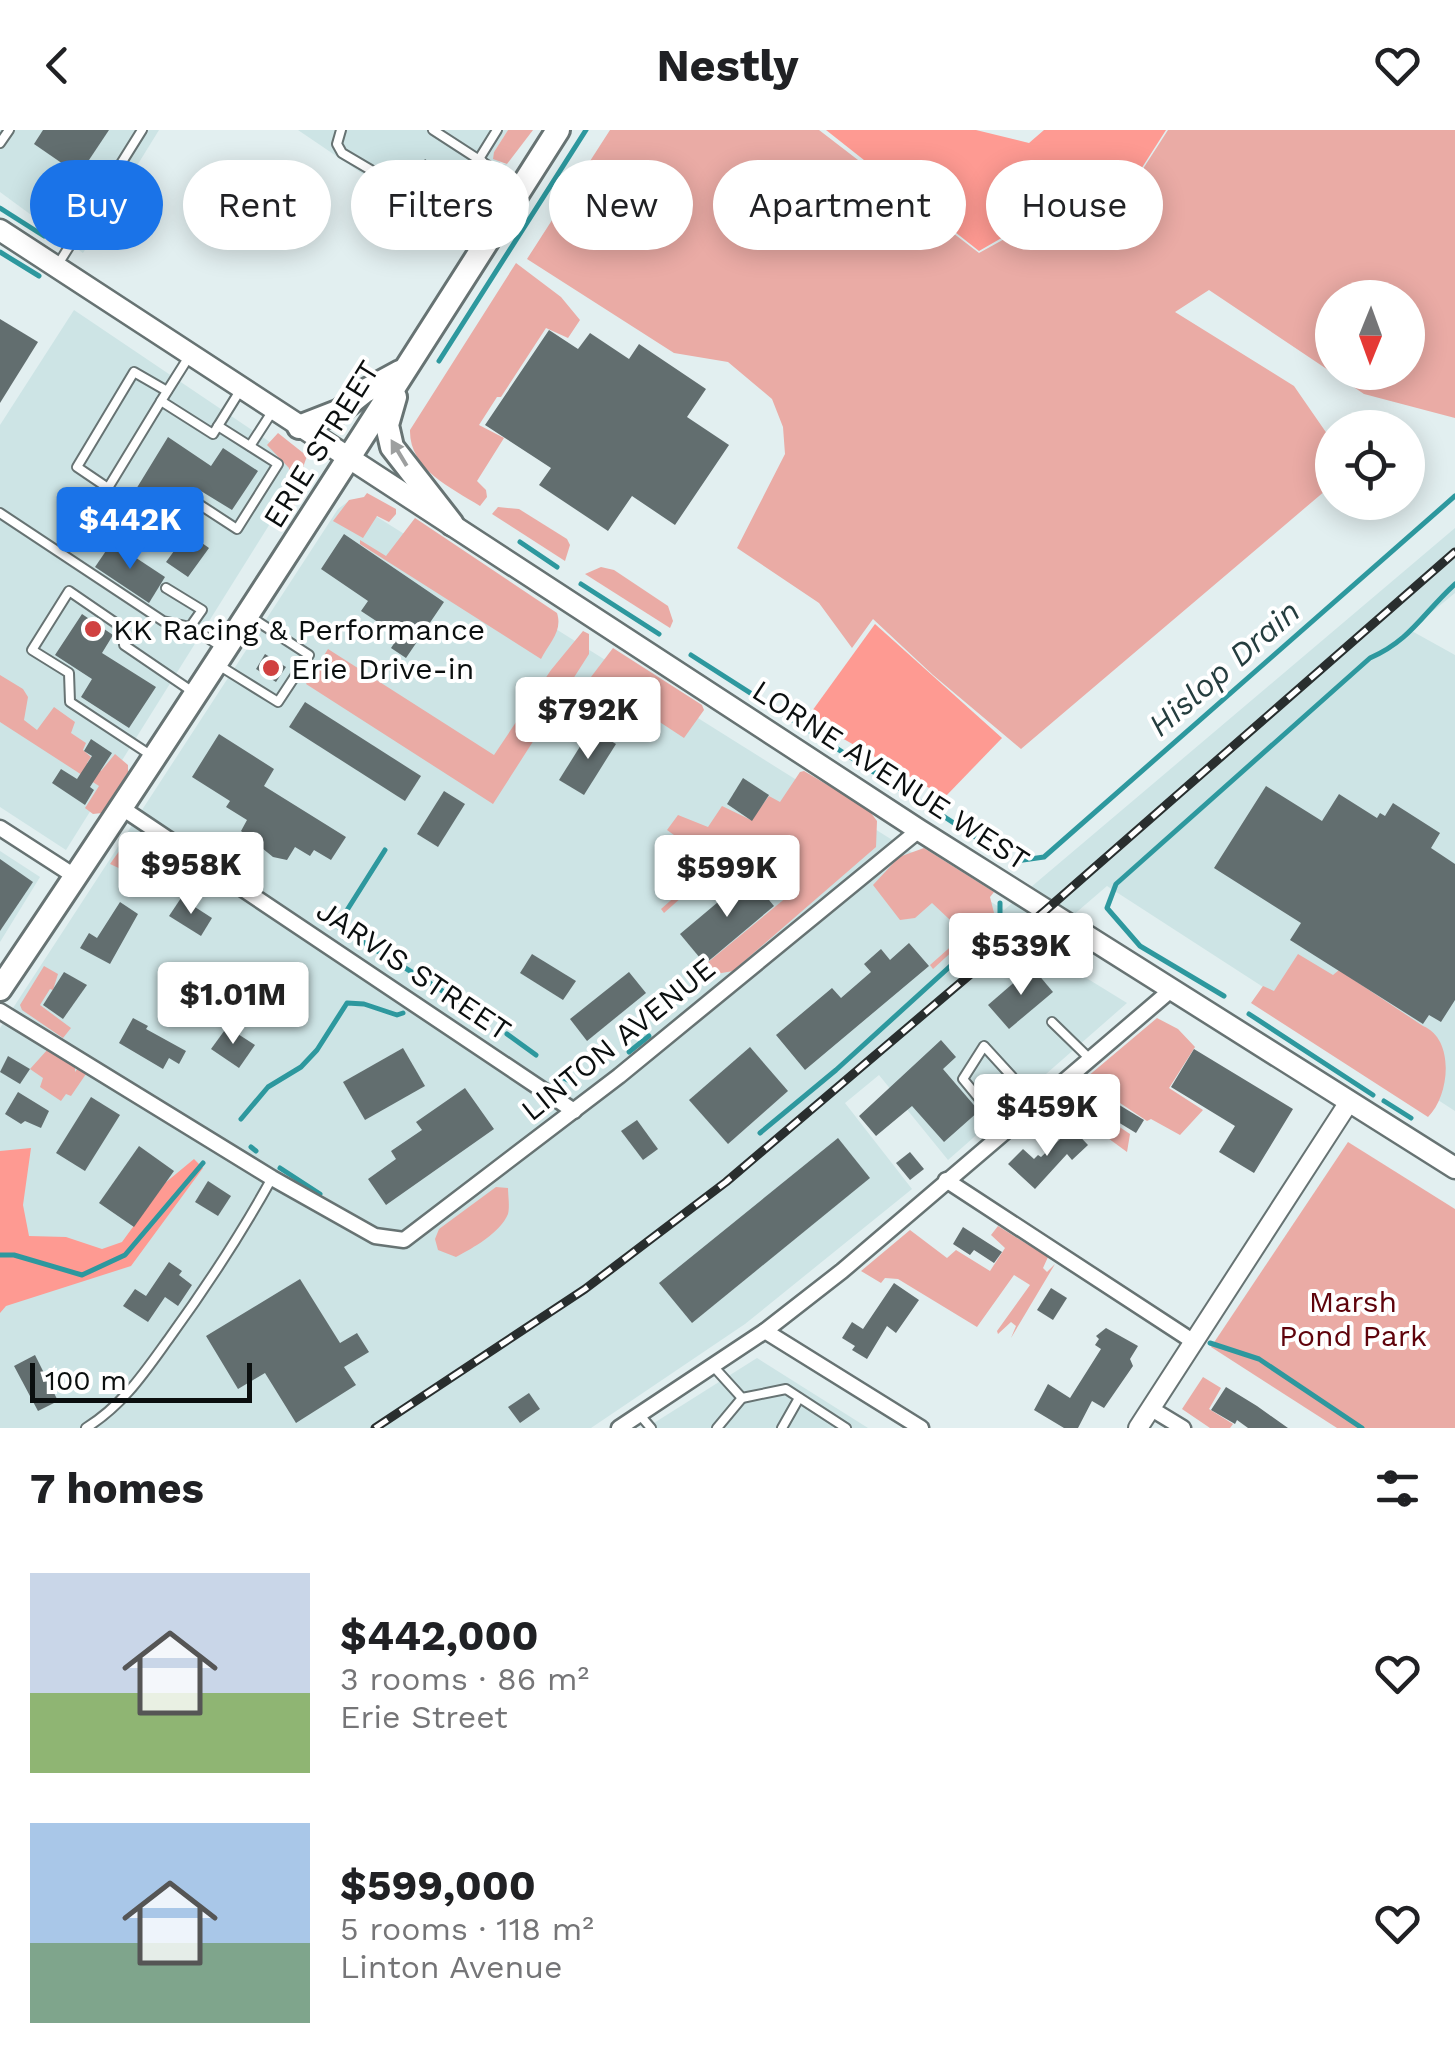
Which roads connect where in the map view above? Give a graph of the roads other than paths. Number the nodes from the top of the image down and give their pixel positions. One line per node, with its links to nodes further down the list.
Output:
1 (9, 130): 7 (lane)
2 (142, 130): 13 (lane)
3 (341, 130): 8 (lane)
4 (433, 130): 9 (lane)
5 (498, 130): 9 (lane)
6 (558, 130): 10 (main road, ERIE STREET)
7 (0, 144)
8 (354, 160)
9 (481, 160)
10 (529, 176)
11 (0, 230): 13 (main road, LORNE AVENUE WEST)
12 (481, 250): 15 (main road, ERIE STREET)
13 (56, 267): 14 (main road, LORNE AVENUE WEST)
14 (190, 355): 16 (main road, LORNE AVENUE WEST); 17 (lane)
15 (404, 370): 21 (main road); 23 (main road, ERIE STREET); 26 (main road, one-way to 15)
16 (242, 389): 19 (main road, LORNE AVENUE WEST); 20 (lane)
17 (167, 392): 18 (lane); 18 (lane)
18 (161, 401): 20 (lane)
19 (274, 410): 21 (main road, LORNE AVENUE WEST); 22 (lane)
20 (218, 426): 22 (lane)
21 (299, 427): 23 (main road, LORNE AVENUE WEST)
22 (250, 446): 24 (lane)
23 (350, 458): 26 (main road, LORNE AVENUE WEST); 28 (main road, ERIE STREET)
24 (191, 499)
25 (0, 513): 29 (lane)
26 (452, 524): 35 (main road, LORNE AVENUE WEST)
27 (166, 588): 29 (lane)
28 (247, 615): 30 (main road, ERIE STREET); 30 (lane)
29 (190, 627): 30 (lane)
30 (221, 656): 31 (main road, ERIE STREET)
31 (196, 694): 32 (main road, ERIE STREET); 32 (lane)
32 (155, 758): 33 (main road, ERIE STREET)
33 (122, 808): 36 (main road, ERIE STREET); 44 (street, JARVIS STREET)
34 (0, 828): 36 (street)
35 (919, 830): 38 (main road, LORNE AVENUE WEST); 44 (street, LINTON AVENUE)
36 (76, 877): 37 (main road, ERIE STREET)
37 (0, 989)
38 (1171, 990): 41 (street); 42 (main road, LORNE AVENUE WEST)
39 (0, 1011): 47 (street)
40 (1052, 1022): 41 (lane)
41 (1090, 1059): 43 (street)
42 (1349, 1102): 46 (main road, LORNE AVENUE WEST); 50 (street)
43 (1036, 1103): 45 (street); 45 (lane)
44 (574, 1110): 47 (street, LINTON AVENUE)
45 (1005, 1130): 48 (street)
46 (1455, 1168)
47 (272, 1178): 57 (lane)
48 (946, 1180): 49 (street); 50 (street)
49 (765, 1331): 51 (street); 63 (street)
50 (1194, 1342): 54 (street)
51 (712, 1366): 52 (lane); 55 (street)
52 (742, 1398): 53 (lane); 60 (lane)
53 (800, 1398): 56 (lane); 61 (lane)
54 (1150, 1408): 64 (street); 65 (street)
55 (639, 1414): 58 (street); 59 (lane)
56 (830, 1424): 62 (lane)
57 (86, 1428)
58 (619, 1428)
59 (651, 1428)
60 (718, 1428)
61 (782, 1428)
62 (846, 1428)
63 (921, 1428)
64 (1138, 1428)
65 (1183, 1428)

